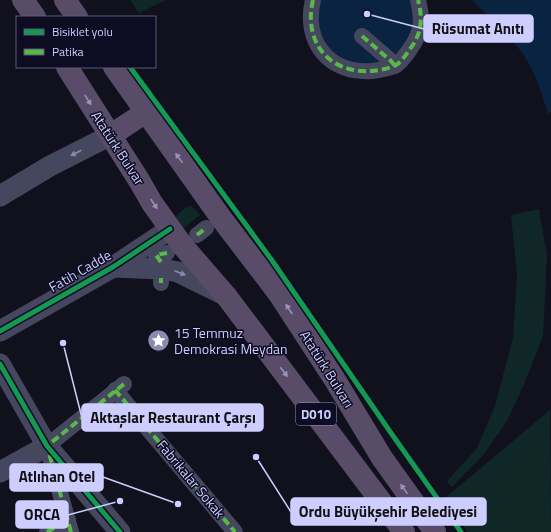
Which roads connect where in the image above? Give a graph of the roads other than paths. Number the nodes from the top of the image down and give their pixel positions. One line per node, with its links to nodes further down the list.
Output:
1 (23, 0): 5 (highway)
2 (65, 0): 6 (highway)
3 (313, 0): 8 (street)
4 (418, 0): 8 (street)
5 (34, 16)
6 (76, 16)
7 (362, 36): 8 (street)
8 (393, 63)
9 (68, 68): 12 (highway, Atatürk Bulvar, one-way to 12)
10 (115, 68): 11 (highway, D010)
11 (146, 112): 12 (highway); 27 (highway, Atatürk Bulvarı / D010, one-way to 11)
12 (111, 135): 13 (street, one-way to 13); 14 (highway, Atatürk Bulvar, one-way to 14)
13 (0, 196)
14 (170, 229): 15 (street, Fatih Cadde); 16 (highway, D010)
15 (113, 267): 16 (street, one-way to 16); 17 (street, Fatih Cadde)
16 (227, 296): 26 (highway, D010, one-way to 26)
17 (0, 331)
18 (0, 364): 19 (street)
19 (6, 390): 20 (street)
20 (47, 446): 21 (street); 22 (street); 24 (street); 25 (street, Fabrikalar Sokak)
21 (0, 472)
22 (69, 526): 23 (street)
23 (47, 532)
24 (120, 532)
25 (235, 532)
26 (404, 532)
27 (435, 532)

